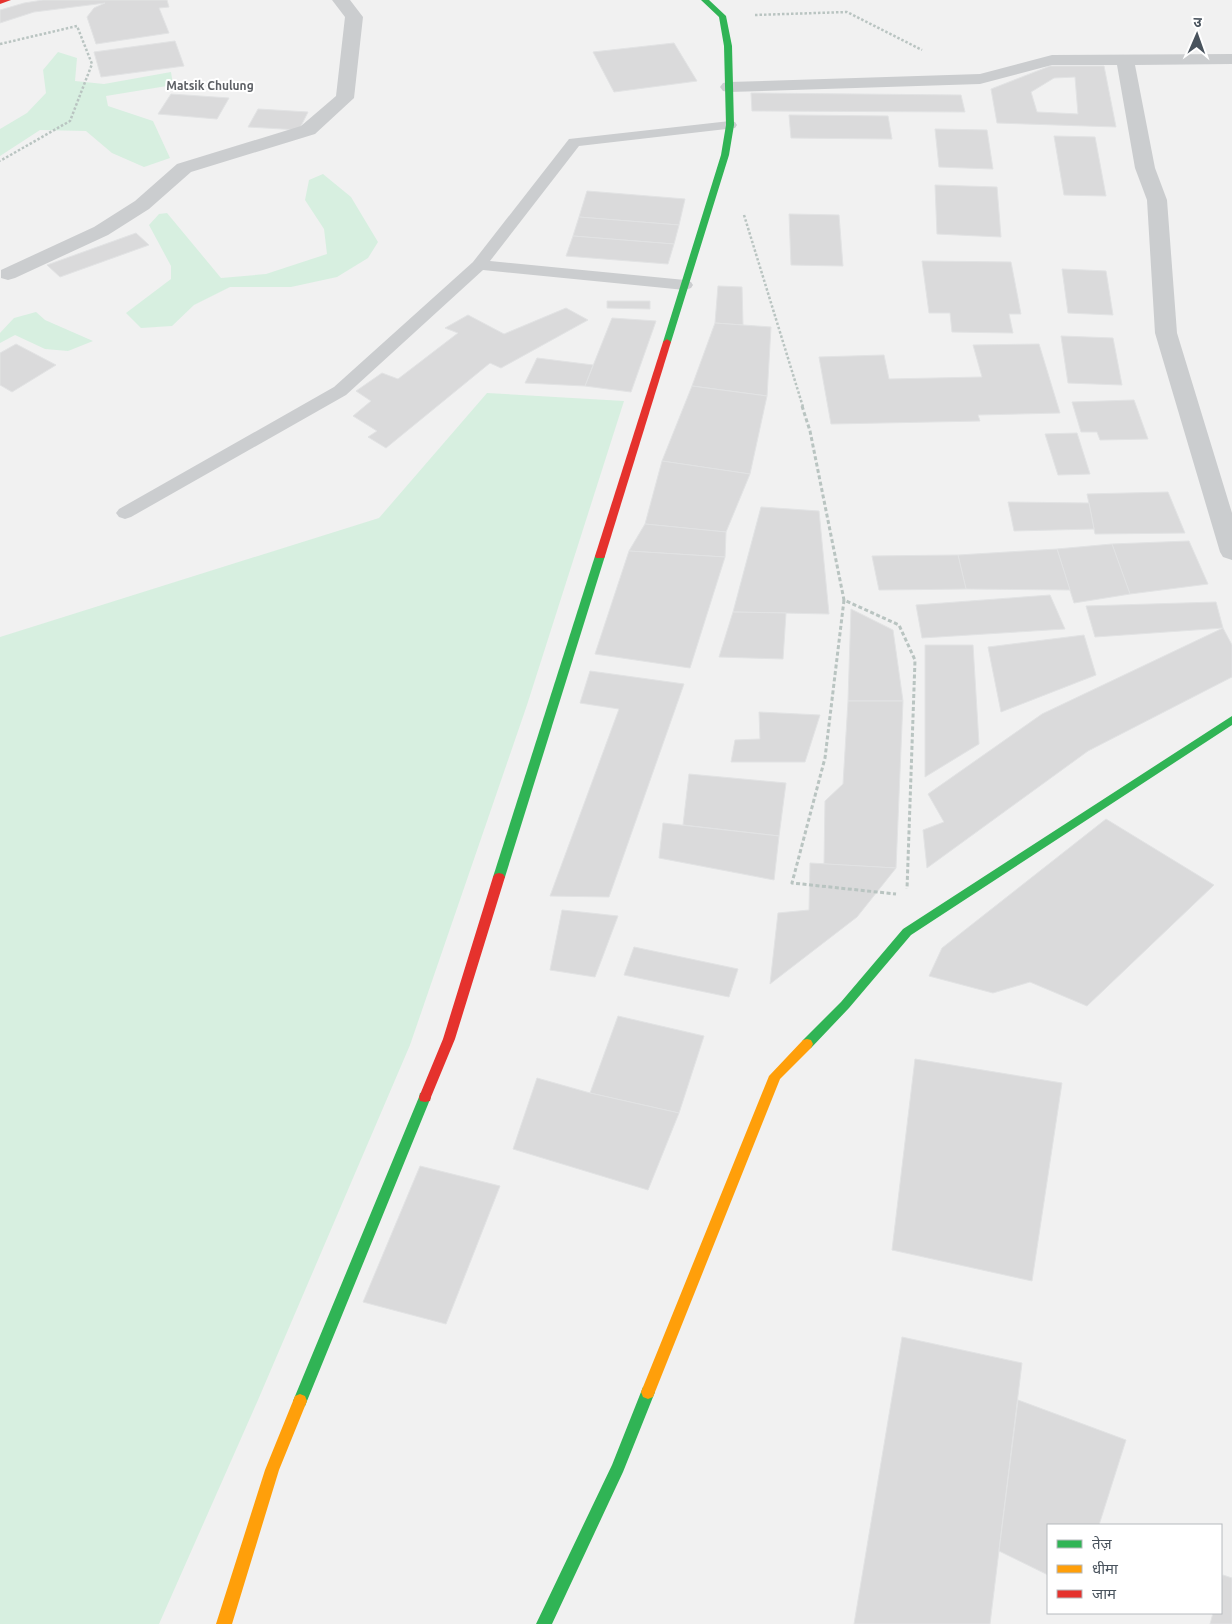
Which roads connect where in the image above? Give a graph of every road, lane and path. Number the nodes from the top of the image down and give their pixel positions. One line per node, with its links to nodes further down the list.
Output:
1 (7, 0): 4 (main road)
2 (341, 0): 15 (street)
3 (705, 0): 5 (main road)
4 (0, 2)
5 (722, 16): 7 (path); 10 (main road)
6 (0, 44): 12 (path)
7 (927, 53)
8 (1232, 59): 9 (street)
9 (1125, 61): 10 (street); 18 (street)
10 (730, 87): 11 (main road)
11 (730, 125): 14 (lane); 16 (main road)
12 (0, 161)
13 (743, 212): 19 (path)
14 (479, 265): 16 (lane); 17 (lane)
15 (4, 275)
16 (685, 285): 23 (main road)
17 (125, 513)
18 (1232, 552)
19 (844, 600): 21 (path); 21 (path)
20 (1232, 720): 22 (main road)
21 (906, 895): 22 (path)
22 (907, 932): 24 (main road)
23 (224, 1624)
24 (544, 1624)

